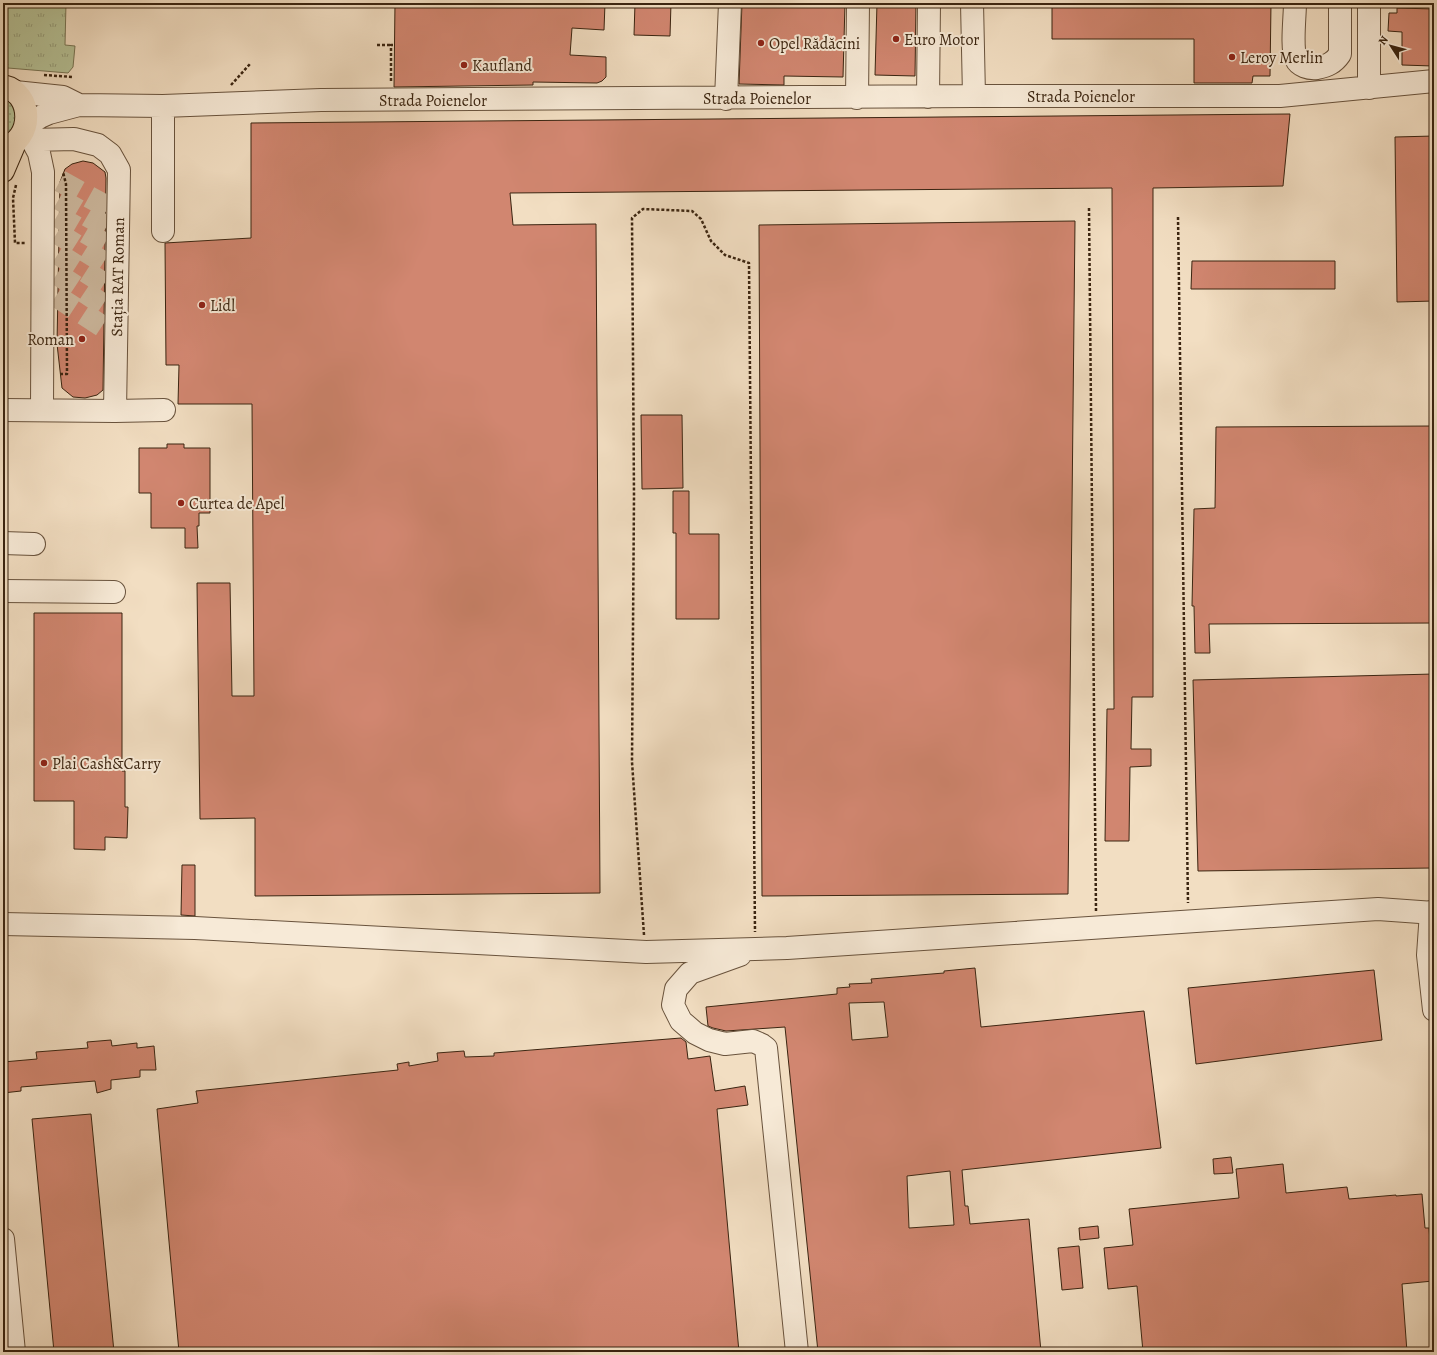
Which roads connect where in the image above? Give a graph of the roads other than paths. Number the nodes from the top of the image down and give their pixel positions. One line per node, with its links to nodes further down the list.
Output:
1 (730, 3): 13 (street)
2 (858, 3): 14 (street)
3 (929, 3): 12 (street)
4 (972, 3): 11 (street)
5 (1295, 3): 6 (street)
6 (1340, 3)
7 (1369, 3): 9 (street)
8 (1434, 81): 9 (street, Strada Poienelor)
9 (1369, 88): 11 (street, Strada Poienelor)
10 (9, 89): 15 (street, Strada Poienelor); 17 (main road)
11 (974, 96): 12 (street, Strada Poienelor)
12 (928, 97): 14 (street, Strada Poienelor)
13 (726, 98): 14 (street, Strada Poienelor); 16 (street, Strada Poienelor)
14 (857, 98)
15 (79, 105): 16 (street, Strada Poienelor); 17 (street, Strada Poienelor)
16 (163, 106): 19 (street)
17 (19, 139): 18 (main road); 21 (street); 23 (street, Stația RAT Roman)
18 (10, 175)
19 (163, 231)
20 (3, 410): 21 (street)
21 (42, 410): 23 (street)
22 (164, 410): 23 (street)
23 (115, 411)
24 (3, 543): 25 (street)
25 (34, 544)
26 (3, 591): 27 (street)
27 (114, 592)
28 (1432, 912): 30 (street); 31 (street)
29 (3, 924): 30 (street)
30 (755, 949): 34 (street)
31 (1434, 1010)
32 (3, 1239): 33 (street)
33 (14, 1352)
34 (797, 1352)

